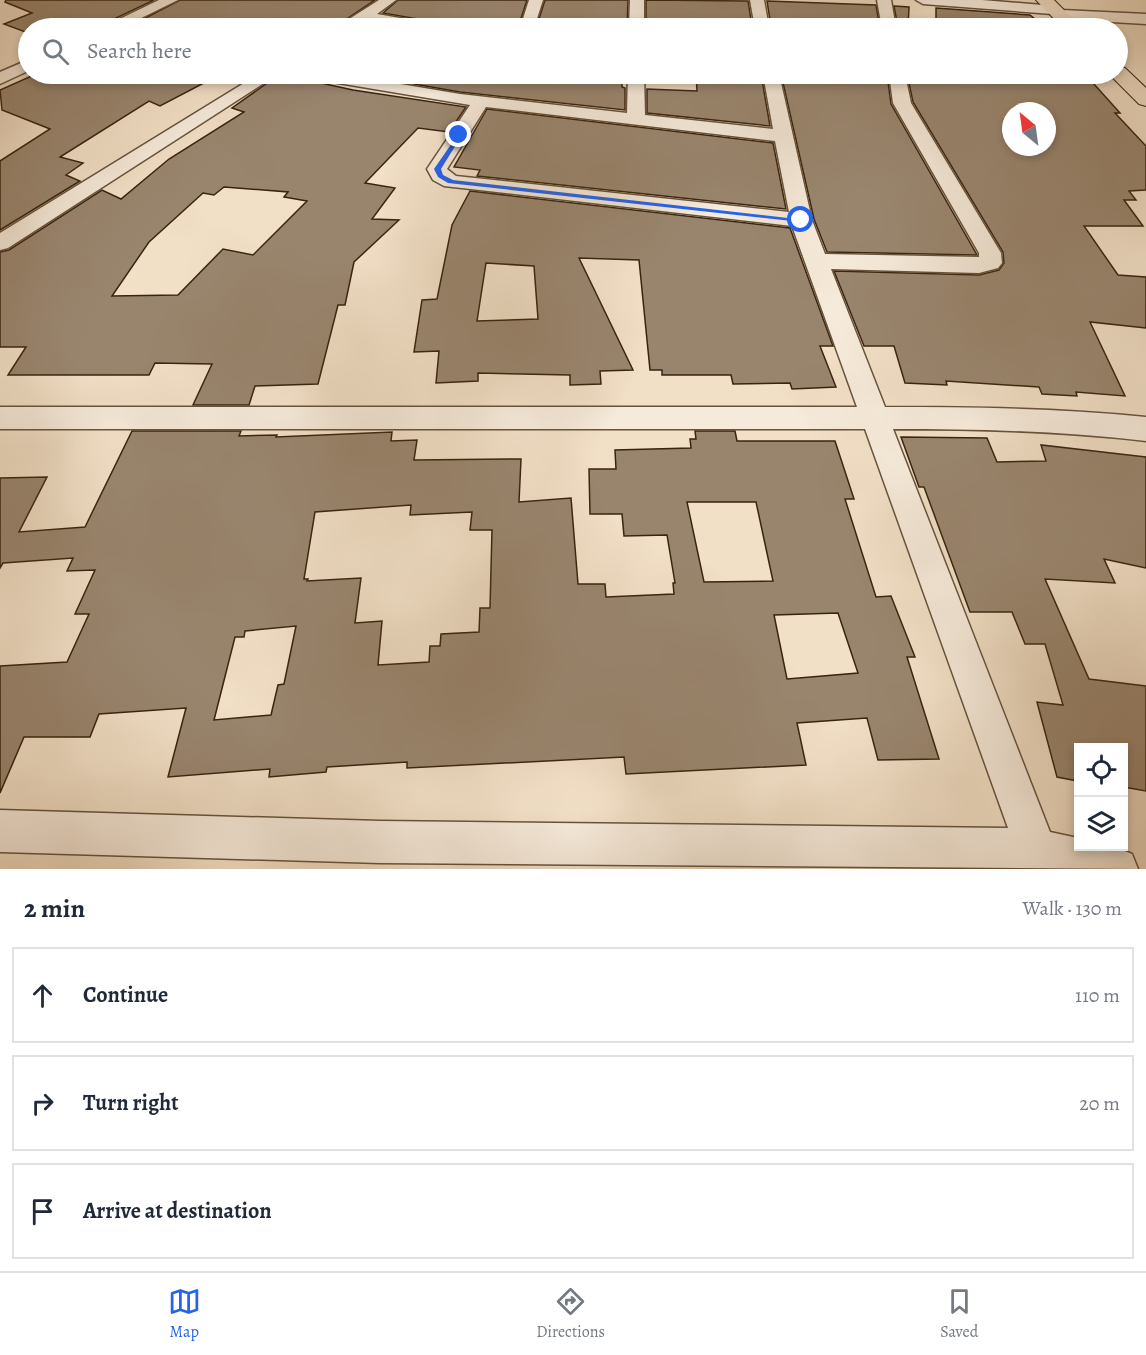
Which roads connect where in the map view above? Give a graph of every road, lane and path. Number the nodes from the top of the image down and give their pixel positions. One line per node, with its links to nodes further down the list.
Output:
1 (171, 0): 10 (street)
2 (389, 0): 9 (street)
3 (536, 0): 13 (street)
4 (637, 0): 14 (street)
5 (757, 0): 15 (street)
6 (884, 0): 16 (street)
7 (923, 0): 8 (street)
8 (1053, 8): 17 (street)
9 (363, 16): 11 (street); 12 (street)
10 (131, 18)
11 (360, 18)
12 (374, 18)
13 (530, 18)
14 (637, 18)
15 (760, 18)
16 (887, 18)
17 (1146, 19)
18 (18, 70): 19 (street)
19 (0, 78)
20 (1128, 82): 26 (highway)
21 (254, 84): 31 (street)
22 (374, 84): 27 (street)
23 (636, 84): 28 (street)
24 (773, 84): 29 (street)
25 (899, 84): 32 (street)
26 (1146, 100)
27 (481, 102): 28 (street); 30 (street)
28 (636, 119): 29 (street)
29 (784, 136): 30 (street)
30 (801, 220): 32 (street)
31 (0, 243)
32 (815, 261): 33 (street)
33 (876, 417): 34 (street); 35 (street); 37 (street)
34 (0, 418)
35 (1146, 429)
36 (0, 831): 38 (street)
37 (1036, 849): 38 (street); 39 (street)
38 (983, 859)
39 (1117, 869)

